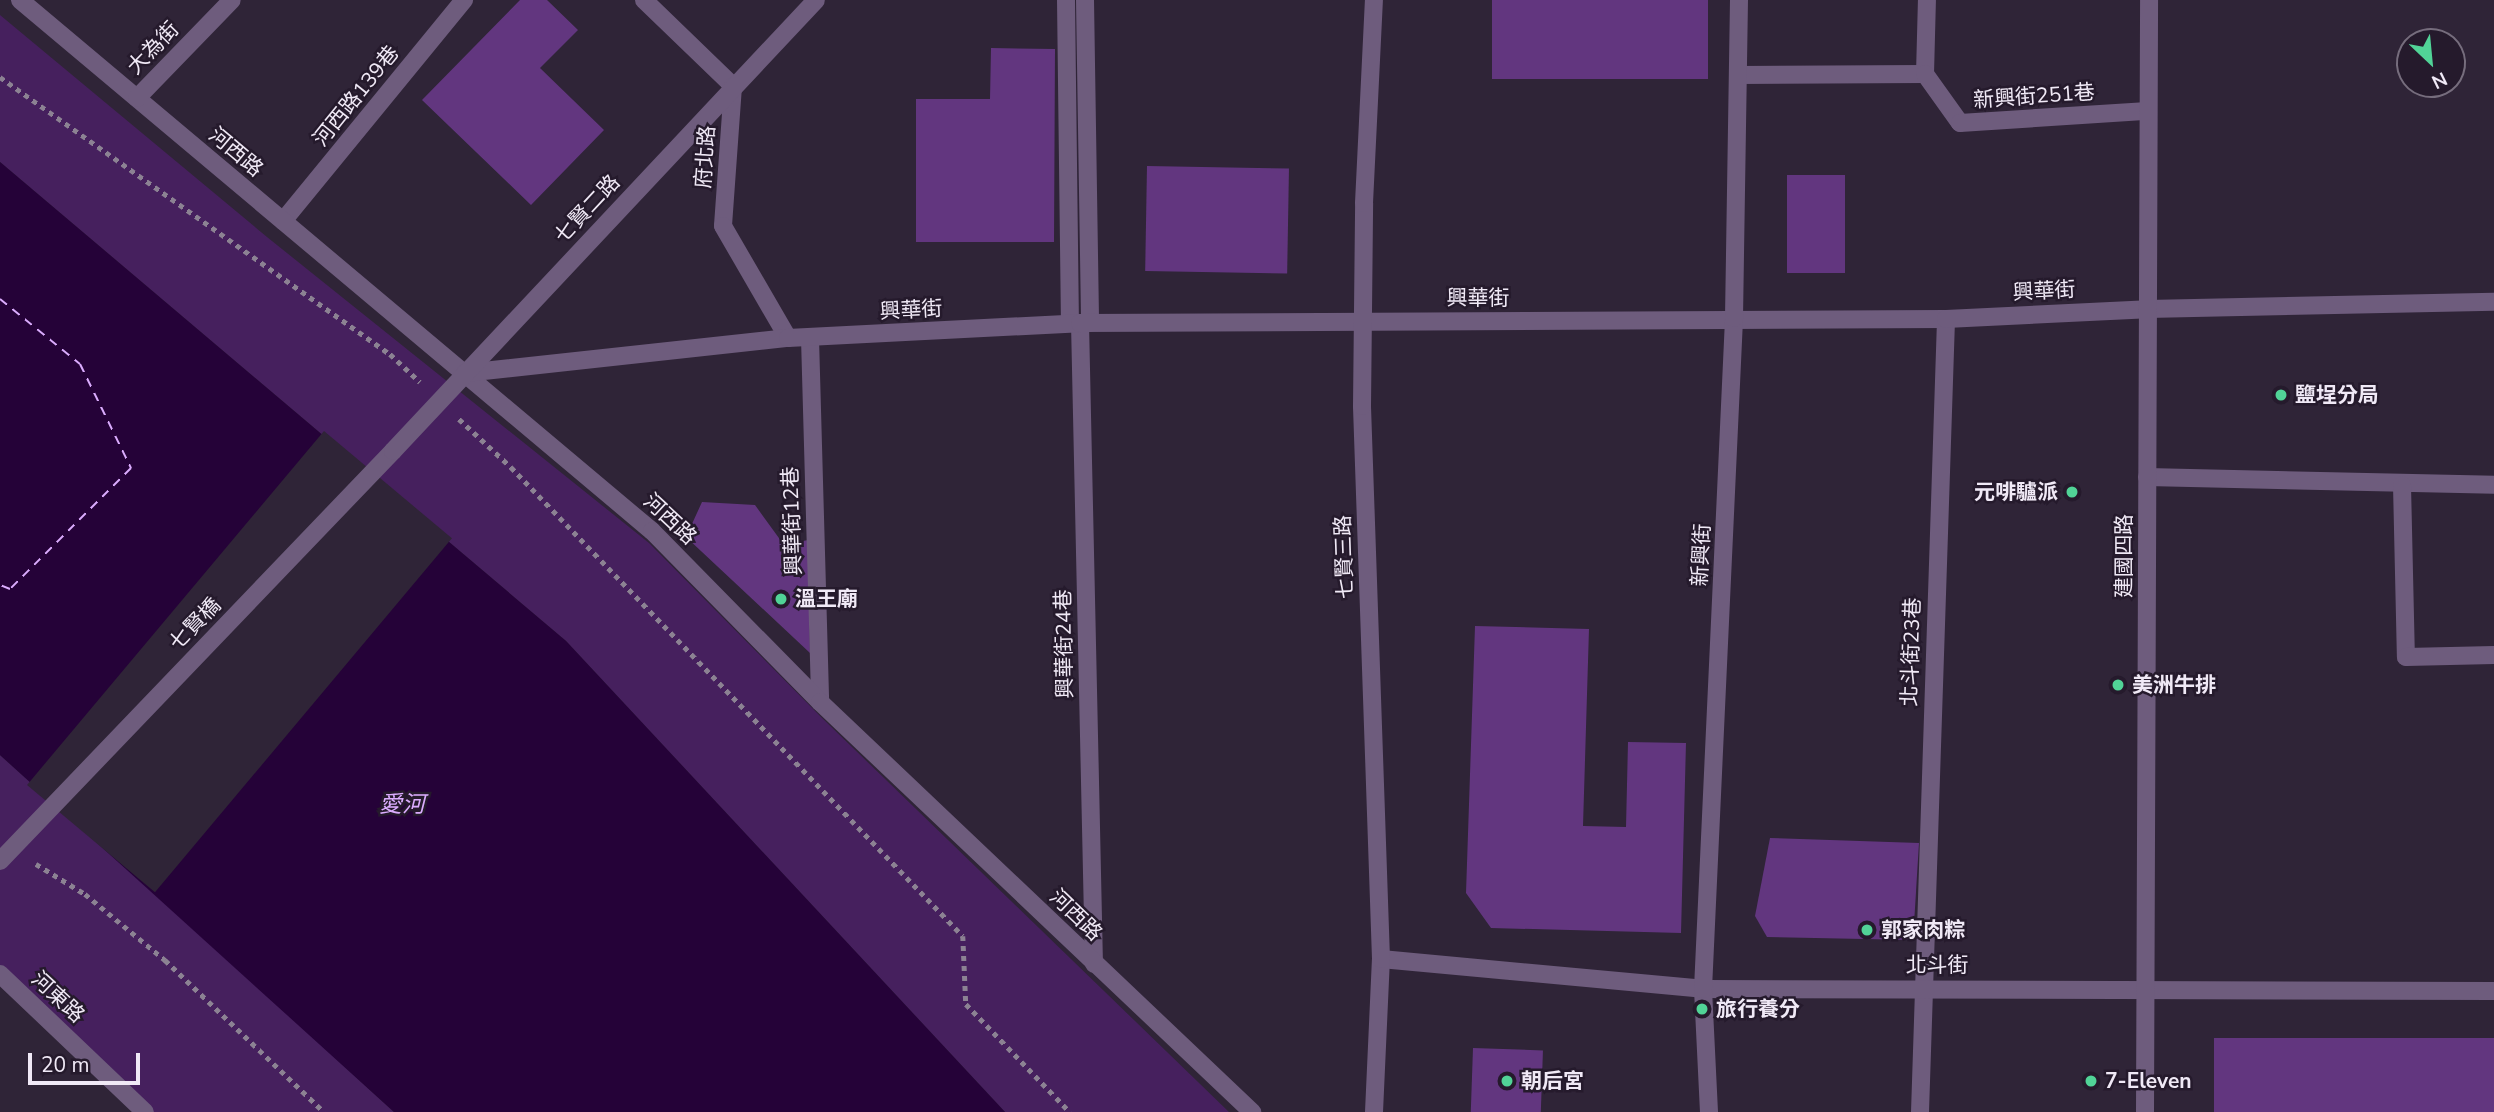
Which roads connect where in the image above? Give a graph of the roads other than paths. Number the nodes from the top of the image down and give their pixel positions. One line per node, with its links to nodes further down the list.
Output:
1 (20, 0): 15 (street, 河西路)
2 (232, 0): 15 (street, 大為街)
3 (464, 0): 17 (street, 河西路139巷)
4 (644, 0): 14 (street)
5 (817, 0): 14 (street, 七賢二路)
6 (1066, 0): 23 (street)
7 (1085, 0): 23 (street)
8 (1374, 0): 22 (street, 七賢三路)
9 (1739, 0): 13 (street, 新興街)
10 (1927, 0): 12 (street)
11 (2149, 0): 16 (street, 建國四路)
12 (1925, 74): 13 (street); 16 (street, 新興街251巷)
13 (1738, 75): 20 (street, 新興街)
14 (733, 86): 24 (street, 府北路); 26 (street, 七賢二路)
15 (136, 98): 17 (street, 河西路)
16 (2148, 111): 19 (street, 建國四路)
17 (283, 221): 26 (street, 河西路)
18 (2494, 302): 19 (street, 興華街)
19 (2147, 309): 21 (street, 興華街); 28 (street, 建國四路)
20 (1734, 318): 21 (street, 興華街); 22 (street, 興華街); 38 (street, 新興街)
21 (1946, 319): 37 (street, 北斗街23巷)
22 (1364, 322): 23 (street, 興華街); 34 (street, 七賢三路)
23 (1080, 323): 25 (street, 興華街); 35 (street, 興華街24巷)
24 (788, 338): 25 (street, 興華街); 26 (street, 興華街)
25 (810, 338): 32 (street, 興華街12巷)
26 (465, 373): 27 (street, 七賢二路); 32 (street, 河西路)
27 (393, 451): 33 (street, 七賢橋)
28 (2147, 477): 29 (street); 39 (street, 建國四路)
29 (2402, 485): 30 (street); 31 (street)
30 (2494, 485)
31 (2494, 655)
32 (820, 702): 35 (street, 河西路)
33 (5, 855)
34 (1381, 959): 38 (street, 北斗街); 43 (street, 七賢三路)
35 (1094, 964): 42 (street, 河西路)
36 (0, 974): 41 (street, 河東路)
37 (1922, 988): 38 (street, 北斗街); 39 (street, 北斗街); 45 (street)
38 (1703, 989): 44 (street, 新興街)
39 (2147, 989): 40 (street, 北斗街); 46 (street, 建國四路)
40 (2494, 991)
41 (145, 1112)
42 (1252, 1112)
43 (1374, 1112)
44 (1709, 1112)
45 (1920, 1112)
46 (2145, 1112)

